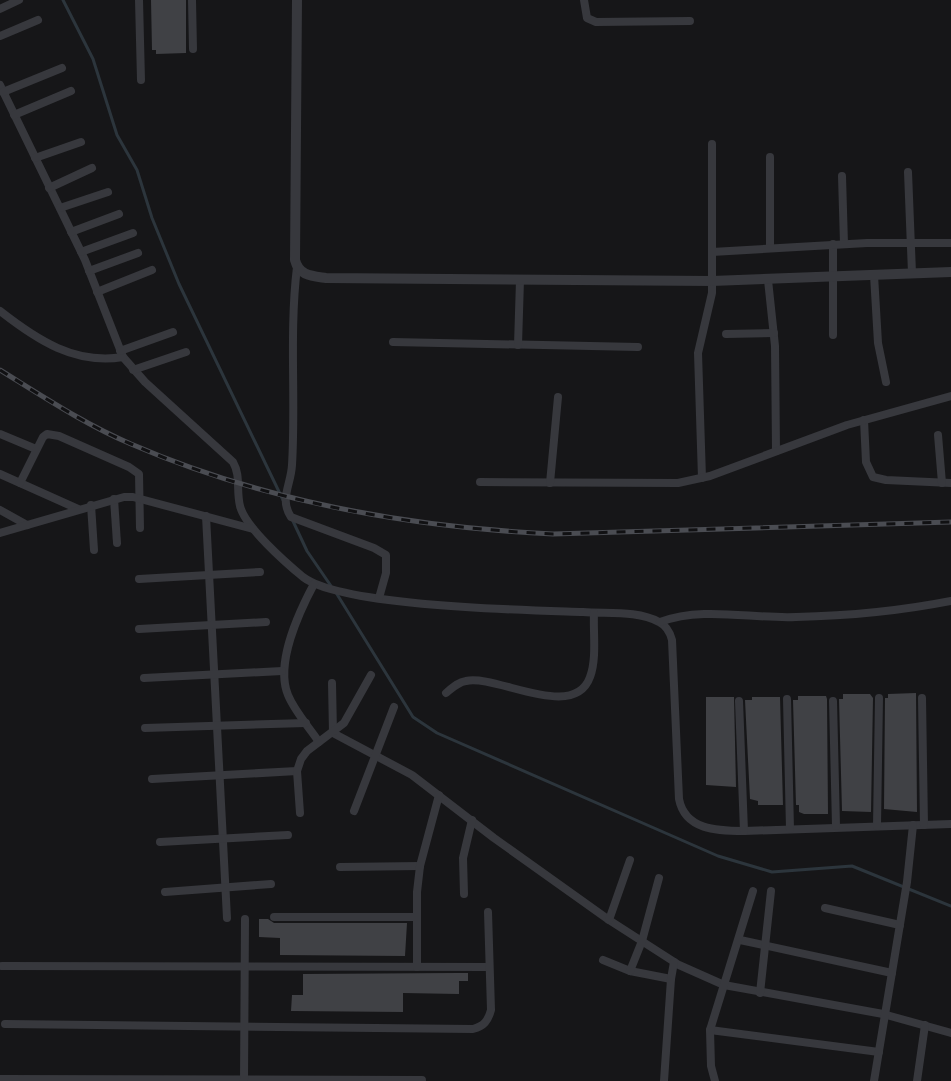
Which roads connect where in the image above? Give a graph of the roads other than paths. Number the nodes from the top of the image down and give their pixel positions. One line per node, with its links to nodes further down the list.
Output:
1 (19, 0): 6 (street)
2 (139, 0): 12 (street)
3 (192, 0): 10 (street)
4 (297, 0): 37 (street)
5 (584, 0): 8 (street)
6 (0, 9)
7 (38, 20): 9 (street)
8 (690, 21)
9 (0, 36)
10 (193, 48)
11 (62, 68): 13 (street)
12 (141, 80)
13 (2, 88): 15 (street)
14 (70, 91): 15 (street)
15 (14, 115): 19 (street)
16 (81, 142): 19 (street)
17 (712, 144): 35 (street)
18 (771, 157): 33 (street)
19 (35, 158): 23 (street)
20 (92, 168): 23 (street)
21 (908, 172): 29 (street)
22 (842, 176): 32 (street)
23 (49, 188): 25 (street)
24 (108, 192): 25 (street)
25 (60, 208): 27 (street)
26 (119, 214): 27 (street)
27 (71, 232): 34 (street)
28 (133, 233): 34 (street)
29 (911, 242): 30 (street); 32 (street); 41 (street)
30 (951, 243)
31 (833, 244): 32 (street); 33 (street); 43 (street)
32 (844, 244)
33 (771, 248): 35 (street)
34 (81, 252): 39 (street)
35 (712, 252): 46 (street)
36 (138, 253): 39 (street)
37 (297, 267): 44 (street); 89 (street)
38 (152, 270): 47 (street)
39 (89, 271): 47 (street)
40 (951, 272): 41 (street)
41 (912, 273): 42 (street)
42 (874, 275): 43 (street); 59 (street)
43 (833, 277): 45 (street); 52 (street)
44 (520, 280): 46 (street); 54 (street)
45 (768, 280): 46 (street); 50 (street)
46 (712, 281): 68 (street)
47 (98, 292): 57 (street)
48 (0, 311): 57 (street)
49 (173, 332): 57 (street)
50 (774, 333): 51 (street); 66 (street)
51 (726, 334)
52 (833, 335)
53 (393, 342): 54 (street)
54 (518, 345): 55 (street)
55 (638, 347)
56 (186, 352): 58 (street)
57 (122, 354): 58 (street)
58 (133, 370): 81 (street)
59 (886, 382)
60 (951, 396): 62 (street)
61 (558, 397): 71 (street)
62 (864, 420): 66 (street); 72 (street)
63 (0, 434): 65 (street)
64 (938, 435): 72 (street)
65 (36, 449): 70 (street); 74 (street)
66 (776, 451): 68 (street)
67 (0, 474): 70 (street)
68 (702, 478): 71 (street)
69 (480, 482): 71 (street)
70 (20, 483): 76 (street)
71 (550, 483)
72 (947, 483)
73 (114, 499): 74 (street); 75 (street); 83 (street)
74 (140, 499): 78 (street); 80 (street)
75 (91, 506): 76 (street); 84 (street)
76 (78, 509): 79 (street)
77 (0, 510): 79 (street)
78 (206, 516): 81 (street); 86 (street)
79 (27, 525): 82 (street)
80 (140, 528)
81 (254, 529): 88 (street)
82 (0, 533)
83 (117, 543)
84 (94, 550)
85 (260, 572): 86 (street)
86 (209, 575): 87 (street); 94 (street)
87 (139, 579)
88 (314, 584): 89 (street); 96 (street)
89 (379, 598): 91 (street)
90 (951, 601): 93 (street)
91 (594, 613): 93 (street); 101 (street)
92 (266, 622): 94 (street)
93 (660, 622): 127 (street)
94 (211, 625): 95 (street); 97 (street)
95 (139, 629)
96 (282, 671): 97 (street); 108 (street)
97 (214, 675): 99 (street); 109 (street)
98 (371, 675): 111 (street)
99 (144, 678)
100 (332, 683): 111 (street)
101 (446, 693)
102 (879, 698): 125 (street)
103 (922, 698): 123 (street)
104 (787, 699): 126 (street)
105 (740, 701): 127 (street)
106 (833, 701): 124 (street)
107 (394, 707): 113 (street)
108 (306, 723): 109 (street); 112 (street)
109 (217, 725): 110 (street); 115 (street)
110 (145, 728)
111 (333, 733): 112 (street); 113 (street)
112 (319, 742): 114 (street)
113 (376, 755): 117 (street); 118 (street)
114 (297, 771): 115 (street); 119 (street)
115 (219, 775): 116 (street); 129 (street)
116 (152, 779)
117 (439, 795): 120 (street); 132 (street)
118 (354, 811)
119 (300, 813)
120 (472, 820): 140 (street); 147 (street)
121 (951, 824): 123 (street)
122 (913, 825): 123 (street); 125 (street); 148 (street)
123 (924, 825)
124 (836, 826): 125 (street); 126 (street)
125 (877, 826)
126 (790, 829): 127 (street)
127 (744, 831)
128 (288, 835): 129 (street)
129 (222, 838): 130 (street); 136 (street)
130 (160, 842)
131 (630, 860): 147 (street)
132 (420, 866): 133 (street); 144 (street)
133 (340, 867)
134 (659, 878): 150 (street)
135 (272, 884): 136 (street)
136 (225, 888): 139 (street); 145 (street)
137 (753, 891): 149 (street)
138 (771, 891): 151 (street)
139 (165, 892)
140 (464, 894)
141 (825, 908): 148 (street)
142 (488, 912): 157 (street)
143 (274, 917): 144 (street)
144 (417, 917): 156 (street)
145 (227, 918)
146 (245, 919): 155 (street)
147 (609, 920): 150 (street)
148 (900, 925): 159 (street)
149 (740, 940): 151 (street); 161 (street)
150 (642, 941): 153 (street); 158 (street)
151 (765, 945): 159 (street); 162 (street)
152 (603, 960): 158 (street)
153 (674, 962): 160 (street); 161 (street)
154 (2, 966): 155 (street)
155 (244, 966): 156 (street); 166 (street)
156 (417, 967): 157 (street)
157 (488, 967): 166 (street)
158 (630, 971): 160 (street)
159 (892, 973): 163 (street)
160 (670, 979): 173 (street)
161 (724, 985): 162 (street); 167 (street)
162 (760, 993): 163 (street)
163 (885, 1014): 165 (street); 169 (street)
164 (5, 1024): 166 (street)
165 (925, 1025): 168 (street); 176 (street)
166 (244, 1026): 172 (street)
167 (710, 1030): 169 (street); 174 (street)
168 (951, 1033)
169 (879, 1052): 175 (street)
170 (0, 1079): 172 (street)
171 (422, 1080): 172 (street)
172 (244, 1081)
173 (664, 1081)
174 (715, 1081)
175 (874, 1081)
176 (917, 1081)

